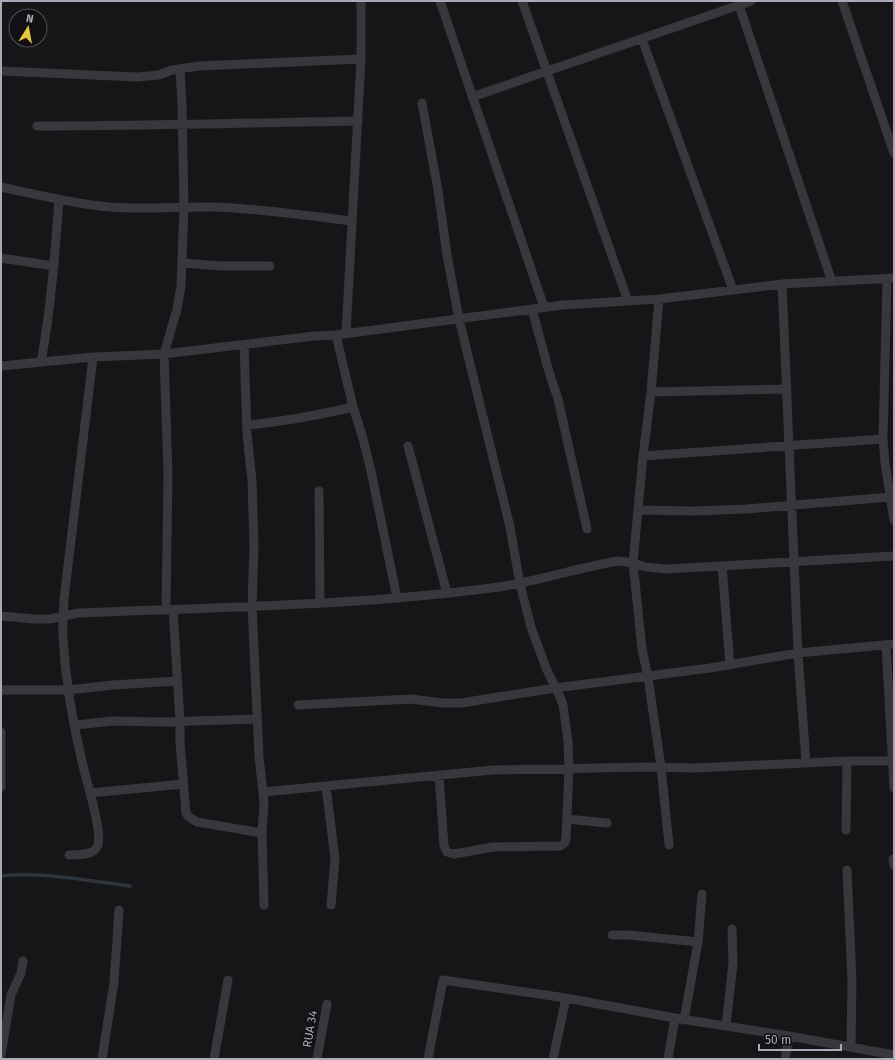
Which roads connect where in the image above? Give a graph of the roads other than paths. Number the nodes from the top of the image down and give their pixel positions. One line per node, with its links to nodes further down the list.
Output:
1 (361, 1): 8 (street)
2 (440, 1): 12 (street)
3 (522, 1): 11 (street)
4 (751, 1): 6 (street)
5 (842, 1): 17 (street)
6 (739, 5): 7 (street); 27 (street)
7 (642, 39): 11 (street); 29 (street)
8 (361, 60): 9 (street); 14 (street)
9 (180, 68): 10 (street); 15 (street)
10 (1, 72)
11 (546, 73): 12 (street); 31 (street)
12 (472, 98): 32 (street)
13 (422, 103): 34 (street)
14 (358, 121): 15 (street); 21 (street)
15 (183, 124): 16 (street); 20 (street)
16 (37, 126)
17 (894, 154)
18 (1, 187): 19 (street)
19 (59, 199): 20 (street); 24 (street)
20 (184, 207): 21 (street); 23 (street)
21 (352, 221): 35 (street)
22 (1, 258): 24 (street)
23 (182, 263): 25 (street); 38 (street)
24 (54, 266): 40 (street)
25 (270, 266)
26 (890, 279): 27 (street); 46 (street)
27 (832, 282): 28 (street)
28 (782, 284): 29 (street); 42 (street)
29 (733, 290): 30 (street)
30 (659, 299): 31 (street); 43 (street)
31 (628, 301): 32 (street)
32 (544, 307): 33 (street)
33 (532, 309): 34 (street); 55 (street)
34 (458, 318): 35 (street); 60 (street)
35 (346, 333): 36 (street)
36 (336, 335): 37 (street); 44 (street)
37 (244, 345): 38 (street); 45 (street)
38 (164, 354): 39 (street); 65 (street)
39 (93, 357): 40 (street); 67 (street)
40 (41, 362): 41 (street)
41 (1, 366)
42 (787, 389): 43 (street); 48 (street)
43 (651, 392): 49 (street)
44 (353, 407): 45 (street); 62 (street)
45 (247, 425): 64 (street)
46 (883, 439): 48 (street); 51 (street)
47 (408, 446): 61 (street)
48 (789, 446): 49 (street); 52 (street)
49 (643, 456): 53 (street)
50 (319, 492): 63 (street)
51 (890, 497): 52 (street); 54 (street)
52 (792, 505): 53 (street); 57 (street)
53 (638, 510): 58 (street)
54 (894, 520)
55 (587, 529)
56 (894, 556): 57 (street)
57 (794, 562): 59 (street); 69 (street)
58 (633, 563): 59 (street); 60 (street); 71 (street)
59 (722, 566): 70 (street)
60 (520, 584): 61 (street); 73 (street)
61 (447, 593): 62 (street)
62 (397, 598): 63 (street)
63 (320, 604): 64 (street)
64 (252, 606): 65 (street); 77 (street)
65 (170, 610): 67 (street); 72 (street)
66 (1, 616): 67 (street)
67 (64, 616): 75 (street)
68 (890, 644): 69 (street); 82 (street)
69 (798, 653): 70 (street); 83 (street)
70 (730, 665): 71 (street)
71 (648, 677): 73 (street); 84 (street)
72 (178, 681): 75 (street); 78 (street)
73 (556, 688): 76 (street); 85 (street)
74 (1, 690): 75 (street)
75 (68, 690): 79 (street)
76 (298, 705)
77 (256, 719): 78 (street); 91 (street)
78 (180, 721): 79 (street); 87 (street)
79 (75, 725): 92 (street)
80 (1, 732): 88 (street)
81 (848, 761): 82 (street); 83 (street); 95 (street)
82 (893, 761): 90 (street)
83 (806, 763): 84 (street)
84 (661, 768): 85 (street); 97 (street)
85 (569, 769): 86 (street); 93 (street)
86 (439, 775): 89 (street); 93 (street)
87 (184, 784): 92 (street); 96 (street)
88 (1, 786)
89 (326, 787): 91 (street); 102 (street)
90 (894, 788)
91 (263, 792): 96 (street)
92 (90, 793): 98 (street)
93 (567, 820): 94 (street)
94 (607, 823)
95 (846, 830)
96 (262, 832): 101 (street)
97 (670, 845)
98 (69, 855)
99 (847, 870): 114 (street)
100 (702, 894): 106 (street)
101 (264, 905)
102 (330, 905)
103 (119, 910): 117 (street)
104 (732, 929): 112 (street)
105 (612, 935): 106 (street)
106 (698, 942): 111 (street)
107 (23, 961): 115 (street)
108 (228, 980): 118 (street)
109 (566, 998): 111 (street); 120 (street); 121 (street)
110 (327, 1004): 119 (street, RUA 34)
111 (679, 1019): 112 (street); 122 (street)
112 (726, 1026): 113 (street)
113 (789, 1036): 114 (street); 123 (street)
114 (851, 1047): 116 (street)
115 (1, 1055)
116 (894, 1055)
117 (102, 1059)
118 (214, 1059)
119 (317, 1059)
120 (428, 1059)
121 (553, 1059)
122 (668, 1059)
123 (785, 1059)

